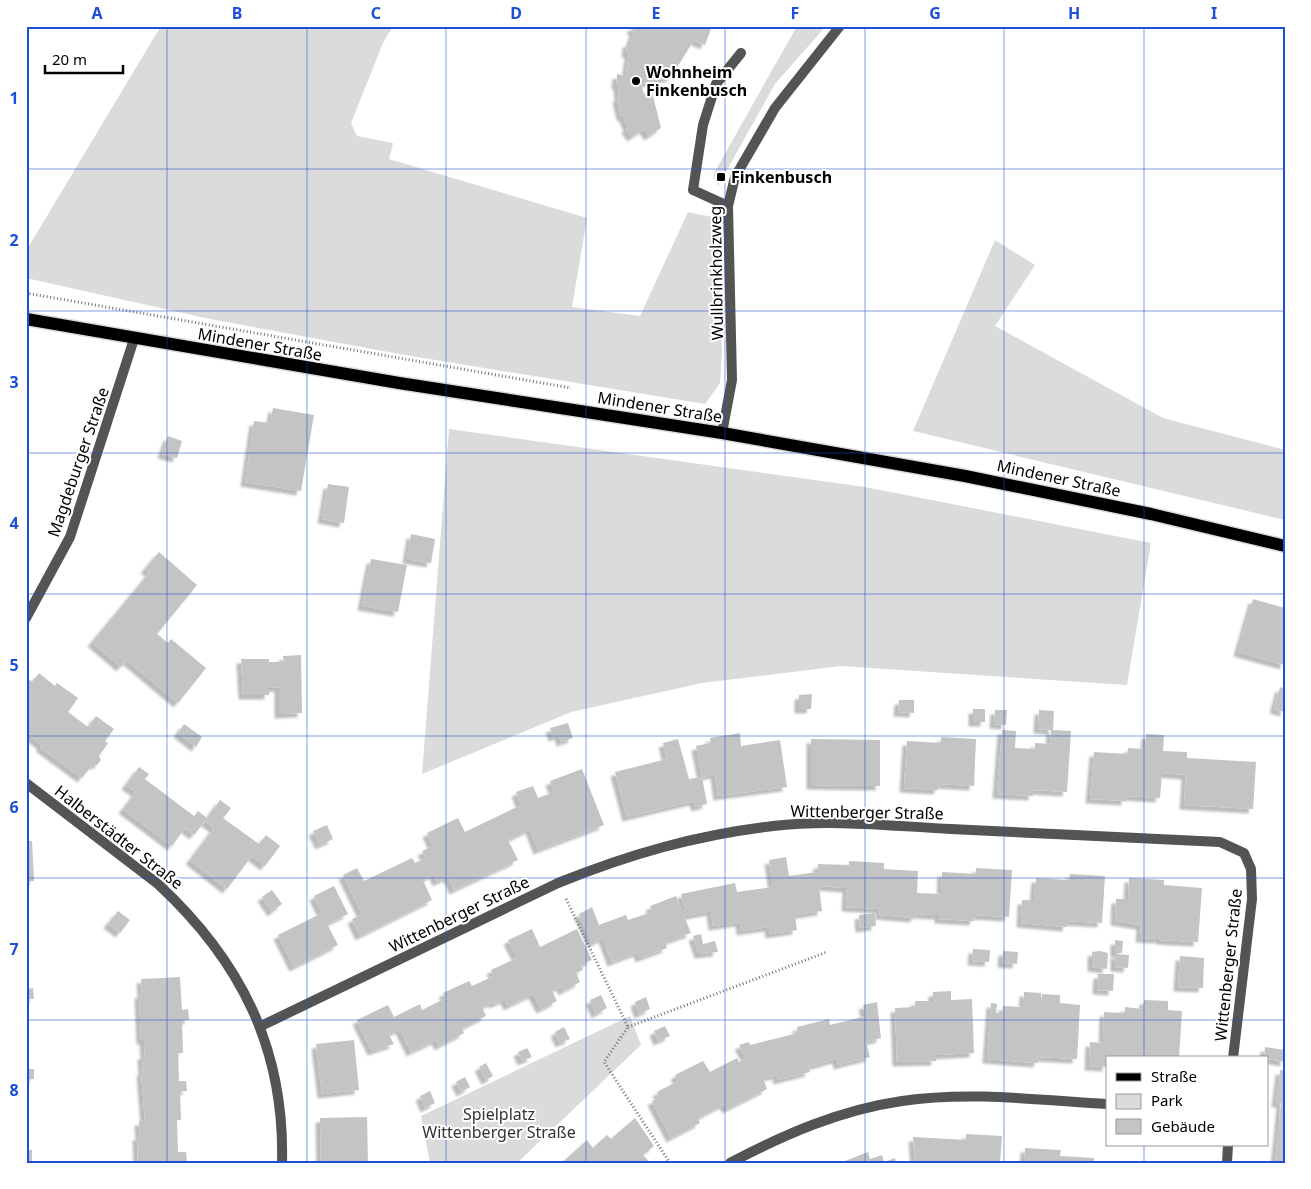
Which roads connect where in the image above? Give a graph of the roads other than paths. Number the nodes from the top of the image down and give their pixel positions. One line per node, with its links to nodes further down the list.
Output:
1 (840, 26): 3 (street, Wullbrinkholzweg)
2 (741, 52): 3 (street)
3 (728, 206): 6 (street, Wullbrinkholzweg)
4 (26, 319): 5 (main road, Mindener Straße)
5 (134, 339): 6 (main road, Mindener Straße); 8 (street, Magdeburger Straße)
6 (722, 433): 7 (main road, Mindener Straße)
7 (1285, 546)
8 (26, 618)
9 (26, 783): 10 (street, Halberstädter Straße)
10 (261, 1026): 11 (street, Wittenberger Straße); 14 (street, Halberstädter Straße)
11 (1233, 1056)
12 (1106, 1104): 15 (street)
13 (1228, 1146): 16 (street)
14 (282, 1163)
15 (730, 1163)
16 (1227, 1163)

